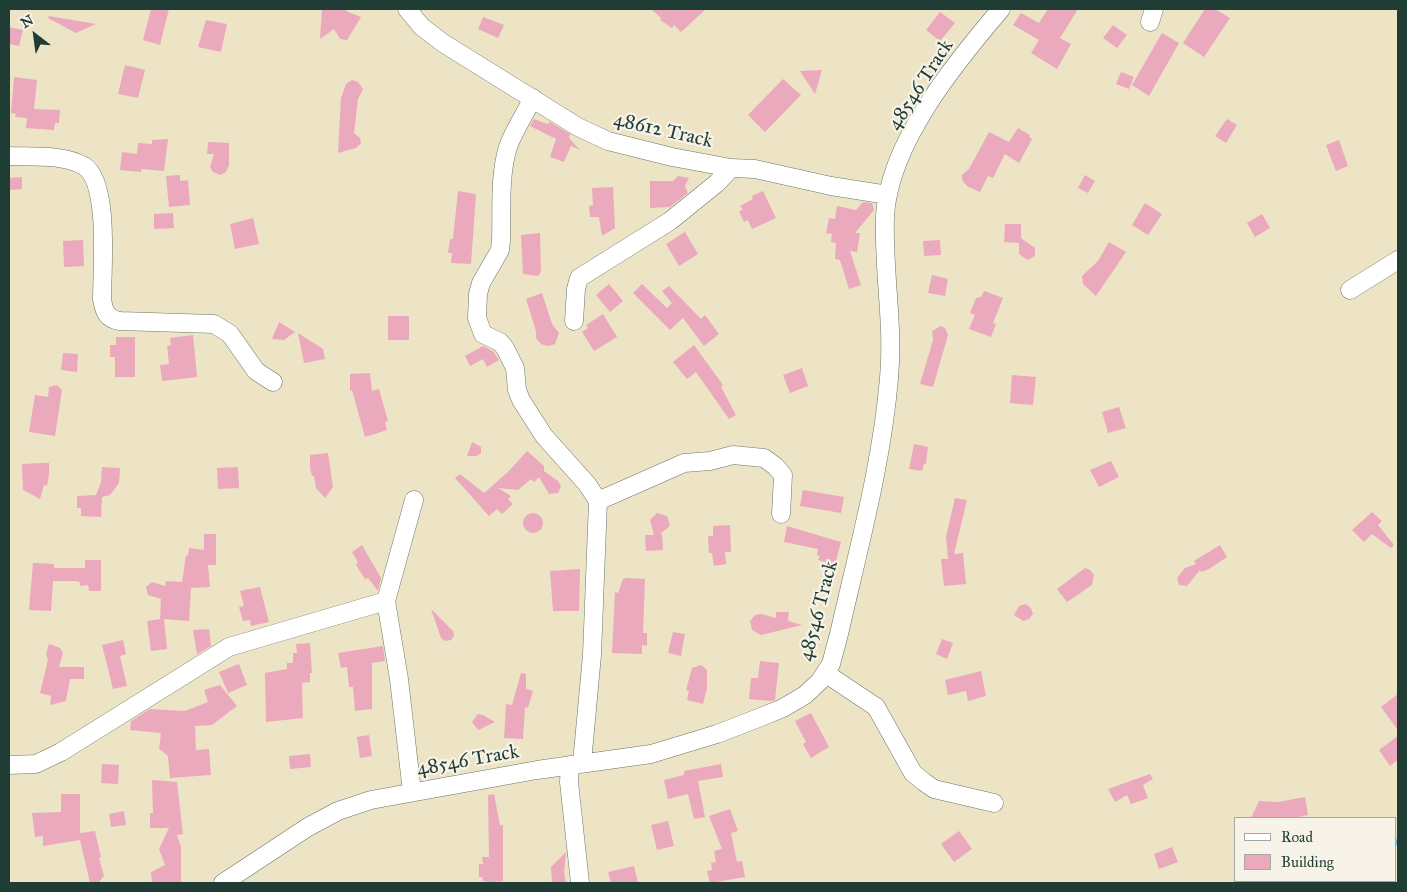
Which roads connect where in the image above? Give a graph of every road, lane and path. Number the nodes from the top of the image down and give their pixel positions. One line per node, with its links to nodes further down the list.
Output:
1 (406, 9): 3 (street, 48612 Track)
2 (1001, 9): 6 (street, 48546 Track)
3 (533, 98): 5 (street, 48612 Track); 12 (street)
4 (9, 156): 10 (street)
5 (731, 168): 6 (street, 48612 Track); 9 (street)
6 (888, 195): 15 (street, 48546 Track)
7 (1398, 260): 8 (street)
8 (1350, 290)
9 (574, 322)
10 (274, 382)
11 (414, 500): 14 (street)
12 (598, 501): 13 (street); 16 (street)
13 (781, 514)
14 (386, 601): 17 (street); 18 (street)
15 (825, 673): 16 (street, 48546 Track); 19 (street)
16 (576, 764): 18 (street, 48546 Track); 21 (street)
17 (9, 765)
18 (412, 792): 20 (street, 48546 Track)
19 (994, 803)
20 (223, 883)
21 (580, 883)

